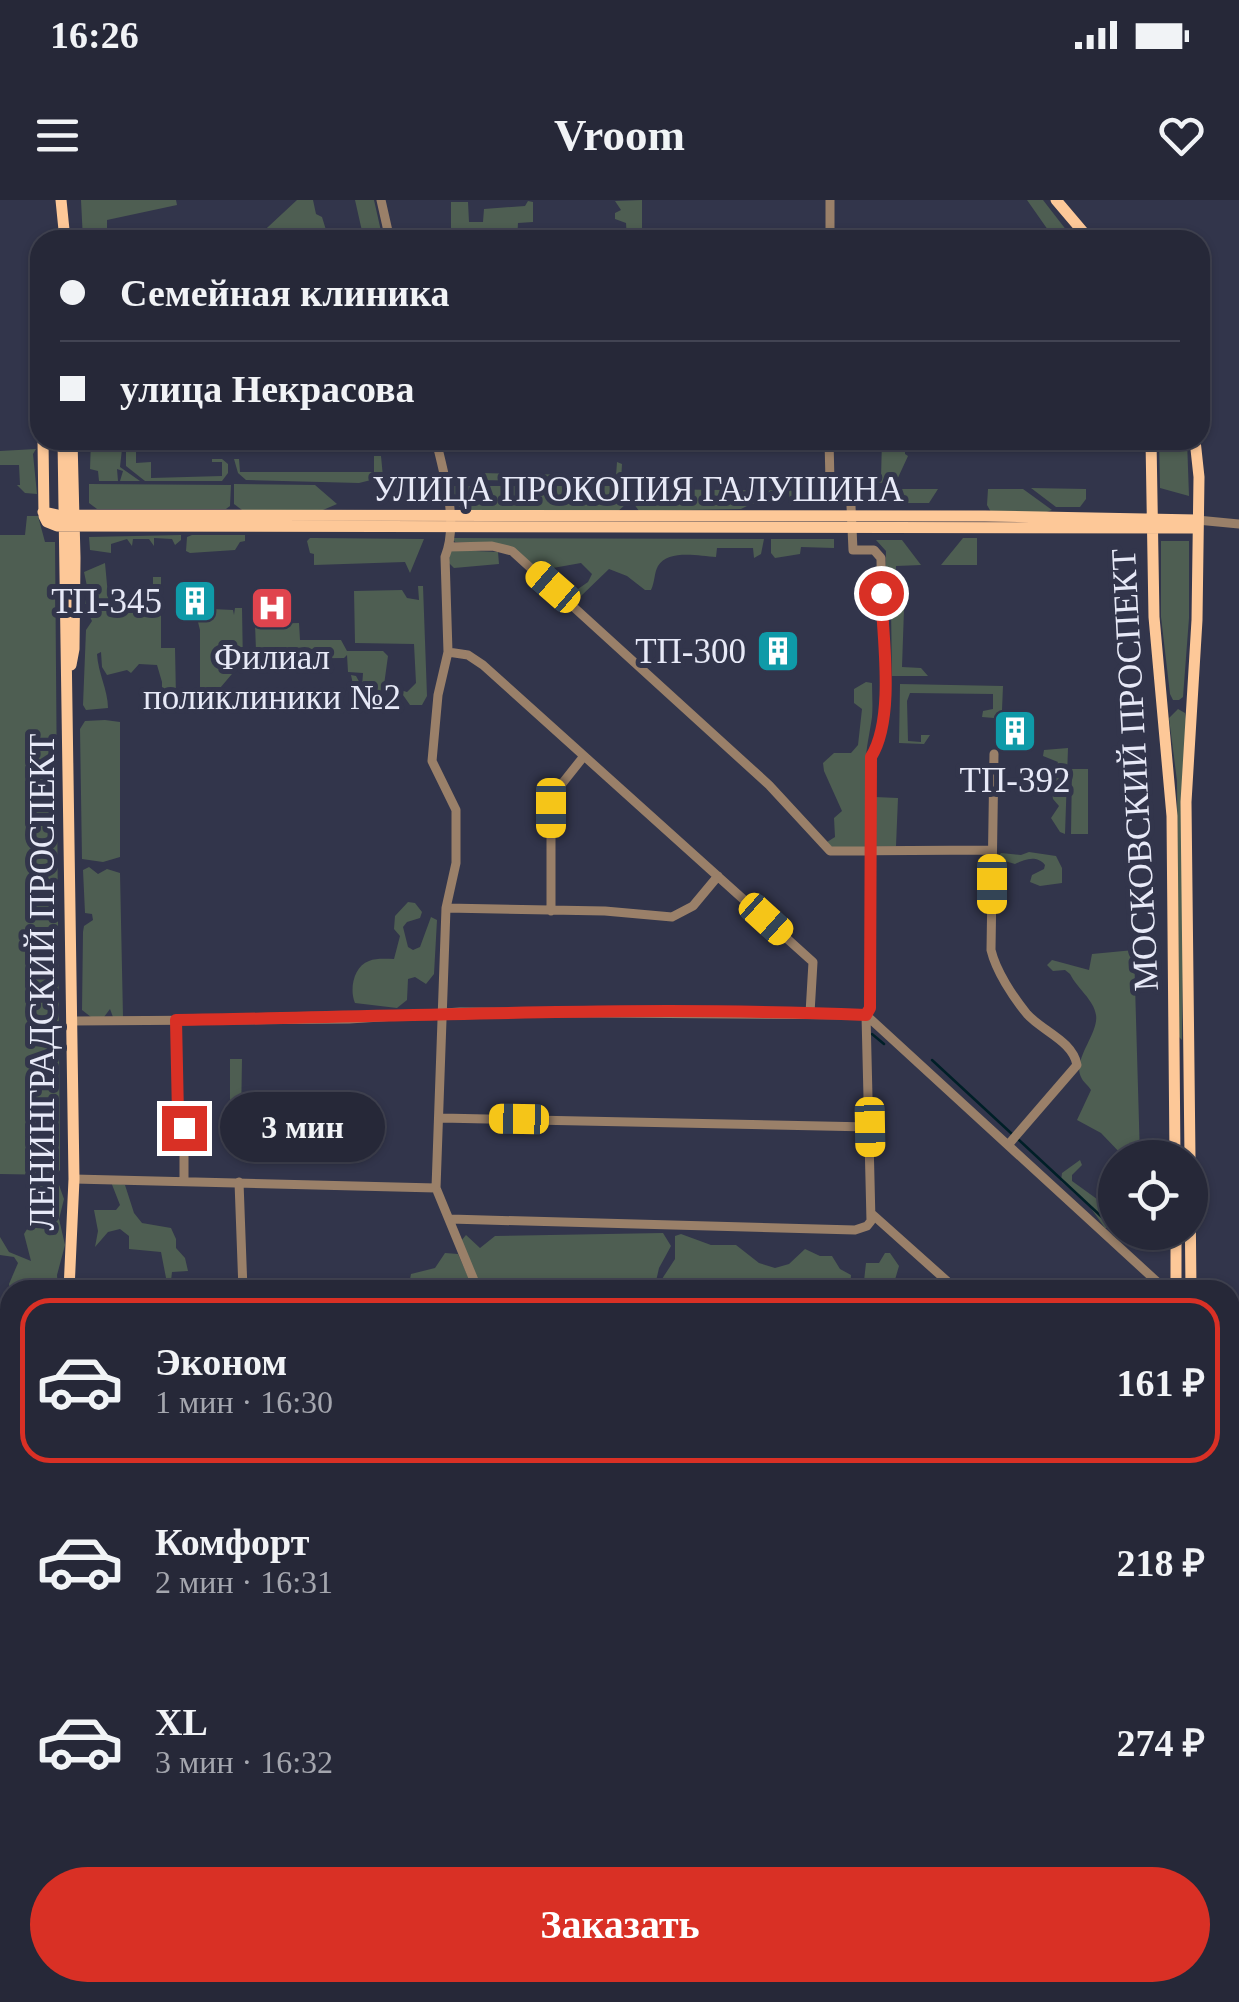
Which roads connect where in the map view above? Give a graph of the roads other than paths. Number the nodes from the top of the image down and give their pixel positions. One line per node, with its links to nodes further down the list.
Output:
1 (61, 200): 5 (main road)
2 (381, 200): 6 (street)
3 (830, 200): 7 (street)
4 (1056, 200): 8 (main road)
5 (64, 230)
6 (388, 230)
7 (830, 230)
8 (1079, 230)
9 (43, 450): 16 (main road)
10 (64, 450): 16 (main road, ЛЕНИНГРАДСКИЙ ПРОСПЕКТ)
11 (72, 450): 16 (main road, ЛЕНИНГРАДСКИЙ ПРОСПЕКТ)
12 (438, 450): 17 (street)
13 (830, 450): 18 (street)
14 (1151, 450): 19 (main road, МОСКОВСКИЙ ПРОСПЕКТ)
15 (1197, 450): 20 (main road, МОСКОВСКИЙ ПРОСПЕКТ)
16 (70, 520): 17 (main road, УЛИЦА ПРОКОПИЯ ГАЛУШИНА); 37 (main road, ЛЕНИНГРАДСКИЙ ПРОСПЕКТ)
17 (449, 521): 18 (main road, УЛИЦА ПРОКОПИЯ ГАЛУШИНА); 22 (street)
18 (852, 522): 19 (main road, УЛИЦА ПРОКОПИЯ ГАЛУШИНА); 29 (street)
19 (1152, 524): 20 (main road, УЛИЦА ПРОКОПИЯ ГАЛУШИНА); 24 (main road, МОСКОВСКИЙ ПРОСПЕКТ)
20 (1197, 524): 21 (street, УЛИЦА ПРОКОПИЯ ГАЛУШИНА); 25 (main road, МОСКОВСКИЙ ПРОСПЕКТ)
21 (1239, 524)
22 (449, 547): 23 (street); 29 (street)
23 (448, 652): 27 (street); 31 (street)
24 (1164, 704): 25 (main road); 38 (main road, МОСКОВСКИЙ ПРОСПЕКТ)
25 (1190, 705): 39 (main road, МОСКОВСКИЙ ПРОСПЕКТ)
26 (994, 754): 28 (street)
27 (584, 756): 30 (street); 32 (street)
28 (992, 850): 29 (street); 44 (street)
29 (872, 852): 35 (street)
30 (718, 876): 32 (street); 33 (street)
31 (446, 908): 32 (street); 34 (street)
32 (551, 911)
33 (810, 1012): 34 (street); 35 (street)
34 (444, 1013): 36 (street); 40 (street)
35 (866, 1015): 41 (street); 44 (street)
36 (176, 1020): 37 (street); 46 (street)
37 (72, 1021): 45 (main road, ЛЕНИНГРАДСКИЙ ПРОСПЕКТ)
38 (1174, 1054): 39 (main road); 42 (main road, МОСКОВСКИЙ ПРОСПЕКТ)
39 (1190, 1054): 43 (main road, МОСКОВСКИЙ ПРОСПЕКТ)
40 (441, 1118): 41 (street); 48 (street)
41 (870, 1127): 49 (street)
42 (1176, 1140)
43 (1190, 1140)
44 (1008, 1145): 57 (street)
45 (74, 1180): 46 (street); 53 (main road, ЛЕНИНГРАДСКИЙ ПРОСПЕКТ)
46 (184, 1182): 47 (street)
47 (239, 1182): 48 (street); 54 (street)
48 (436, 1188): 50 (street)
49 (872, 1214): 50 (street); 56 (street)
50 (450, 1219): 55 (street)
51 (1176, 1250): 58 (main road)
52 (1191, 1250): 59 (main road)
53 (69, 1280)
54 (243, 1280)
55 (474, 1280)
56 (946, 1280)
57 (1155, 1280)
58 (1176, 1280)
59 (1191, 1280)

